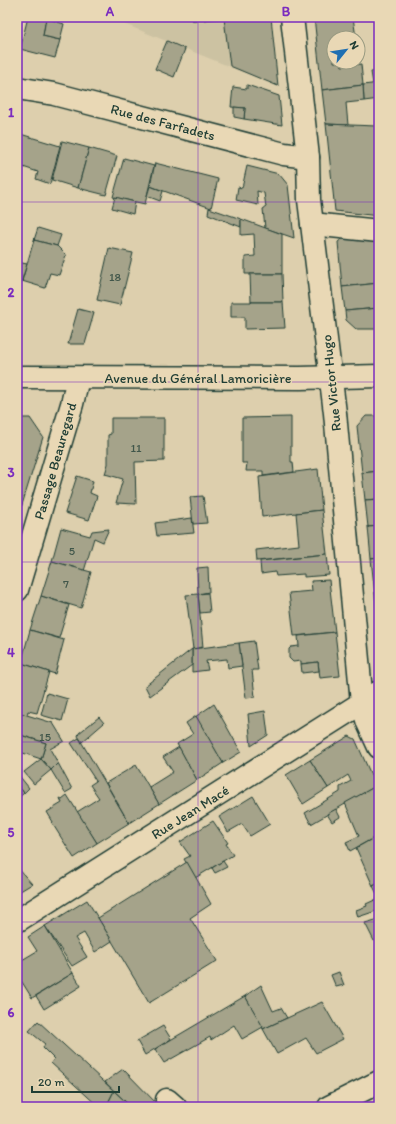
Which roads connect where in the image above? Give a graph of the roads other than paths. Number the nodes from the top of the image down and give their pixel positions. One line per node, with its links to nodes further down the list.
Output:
1 (292, 17): 3 (street, Rue Victor Hugo)
2 (17, 88): 3 (street, Rue des Farfadets)
3 (308, 157): 4 (street, Rue Victor Hugo)
4 (312, 224): 5 (street); 8 (street, Rue Victor Hugo)
5 (379, 231)
6 (379, 376): 8 (street, Avenue du Général Lamoricière)
7 (17, 377): 9 (street, Avenue du Général Lamoricière)
8 (330, 377): 9 (street, Avenue du Général Lamoricière); 11 (street, Rue Victor Hugo)
9 (78, 378): 10 (street, Passage Beauregard)
10 (17, 590)
11 (371, 698): 12 (street, Rue Victor Hugo); 13 (street, Rue Jean Macé)
12 (379, 747)
13 (17, 921)
14 (379, 1082): 15 (street)
15 (329, 1107)

